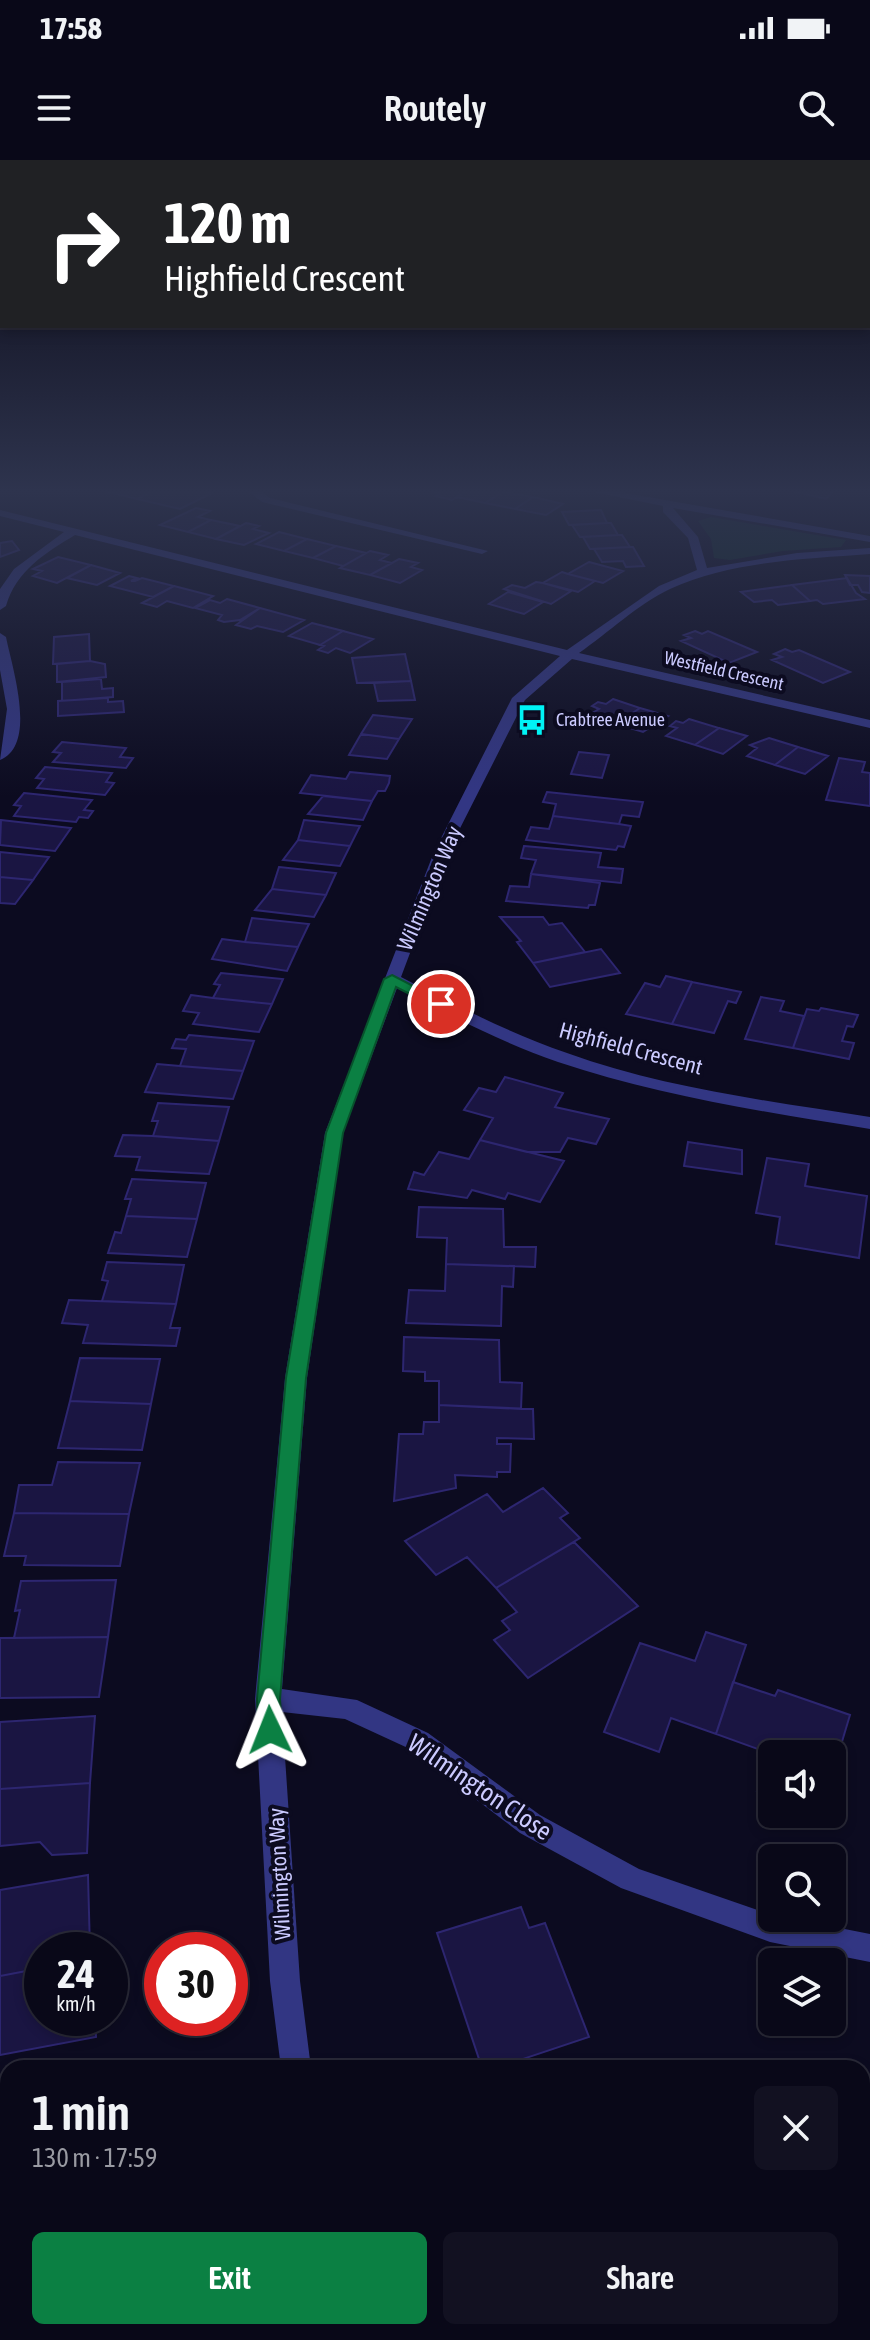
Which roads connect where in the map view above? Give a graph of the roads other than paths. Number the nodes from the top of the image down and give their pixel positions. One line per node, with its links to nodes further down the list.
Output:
1 (323, 593): 4 (street)
2 (656, 593): 4 (street, Wilmington Way)
3 (0, 637): 6 (street)
4 (570, 654): 5 (street, Westfield Crescent); 7 (street, Wilmington Way)
5 (870, 724)
6 (0, 756)
7 (392, 979): 8 (street, Highfield Crescent); 9 (street, Wilmington Way)
8 (870, 1123)
9 (268, 1699): 10 (street, Wilmington Close); 11 (street, Wilmington Way)
10 (870, 1948)
11 (295, 2060)

